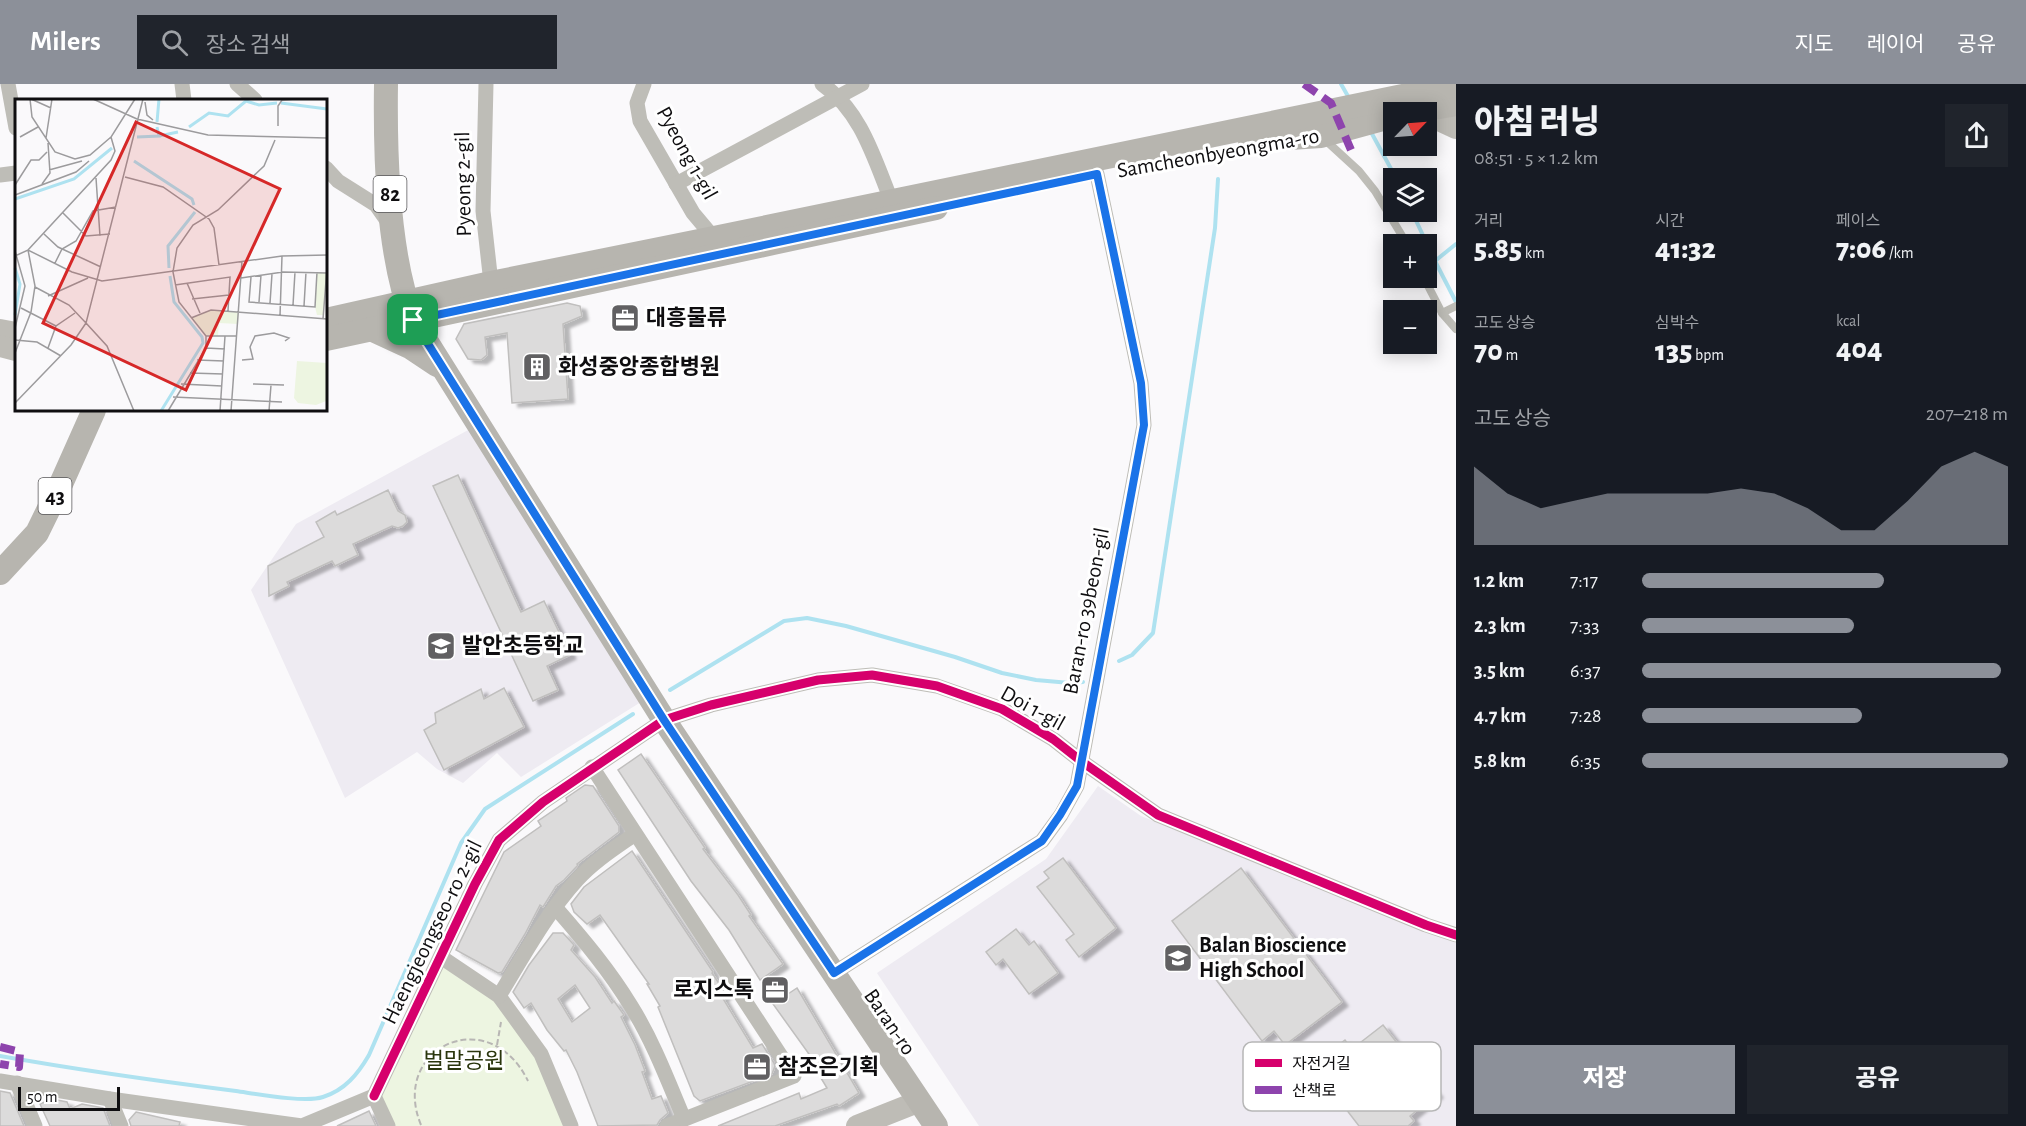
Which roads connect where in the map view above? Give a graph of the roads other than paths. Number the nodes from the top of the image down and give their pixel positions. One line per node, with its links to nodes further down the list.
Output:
1 (8, 84): 18 (street)
2 (182, 84): 11 (street)
3 (237, 84): 12 (street)
4 (386, 84): 27 (main road, 82)
5 (486, 84): 30 (street, Pyeong 2-gil)
6 (644, 84): 25 (street, Pyeong 1-gil)
7 (822, 84): 10 (street)
8 (862, 84): 10 (street)
9 (1456, 85): 13 (main road)
10 (838, 98): 25 (street); 26 (street)
11 (184, 99)
12 (254, 99)
13 (1410, 102)
14 (1456, 104): 15 (main road)
15 (1437, 108)
16 (1383, 112): 19 (main road)
17 (1437, 120): 20 (street)
18 (15, 122)
19 (1328, 126): 23 (main road, Samcheonbyeongma-ro); 26 (main road, Samcheonbyeongma-ro); 28 (lane)
20 (1456, 128)
21 (327, 169): 27 (street)
22 (15, 173): 24 (street)
23 (1097, 174): 34 (main road, Samcheonbyeongma-ro); 47 (street, Baran-ro 39beon-gil)
24 (0, 175)
25 (676, 184): 29 (street, Pyeong 1-gil)
26 (891, 200): 29 (main road, Samcheonbyeongma-ro)
27 (392, 228): 33 (main road, 82)
28 (1401, 234)
29 (714, 238): 30 (main road, Samcheonbyeongma-ro)
30 (491, 283): 33 (main road, Samcheonbyeongma-ro)
31 (1432, 288): 32 (lane)
32 (1449, 310): 37 (lane)
33 (410, 311): 34 (main road, Samcheonbyeongma-ro); 35 (main road, Samcheonbyeongma-ro); 36 (main road, Samcheonbyeongma-ro); 43 (main road, Baran-ro / 82)
34 (455, 311): 43 (main road)
35 (327, 320)
36 (371, 329): 40 (main road, Samcheonbyeongma-ro); 43 (main road)
37 (1456, 329)
38 (0, 330): 39 (street)
39 (15, 333)
40 (327, 339)
41 (0, 346): 42 (street)
42 (15, 350)
43 (442, 365): 46 (main road, Baran-ro / 82)
44 (94, 411): 45 (main road, 43)
45 (0, 573)
46 (664, 720): 47 (street, Doi 1-gil); 48 (street, Haengjeongseo-ro 2-gil); 53 (main road, Baran-ro / 82)
47 (1081, 761): 51 (street, Doi 1-gil); 53 (street, Baran-ro 39beon-gil)
48 (592, 767): 49 (street); 52 (street, Haengjeongseo-ro 2-gil)
49 (635, 834): 50 (street); 61 (street)
50 (555, 907): 54 (street); 61 (street)
51 (1456, 935)
52 (441, 957): 54 (street, Haengjeongseo-ro 2-gil); 57 (street, Haengjeongseo-ro 2-gil)
53 (834, 973): 59 (main road, Baran-ro / 82)
54 (498, 996): 67 (street, Haengjeongseo-ro 2-gil)
55 (0, 1081): 56 (street)
56 (17, 1083): 58 (street); 62 (street)
57 (374, 1096): 65 (street); 66 (street)
58 (110, 1099): 60 (street); 63 (street)
59 (920, 1101): 69 (street); 70 (main road, Baran-ro / 82)
60 (207, 1111): 64 (street); 65 (street)
61 (684, 1119): 68 (street)
62 (35, 1126)
63 (121, 1126)
64 (214, 1126)
65 (302, 1126)
66 (388, 1126)
67 (571, 1126)
68 (667, 1126)
69 (857, 1126)
70 (936, 1126)

